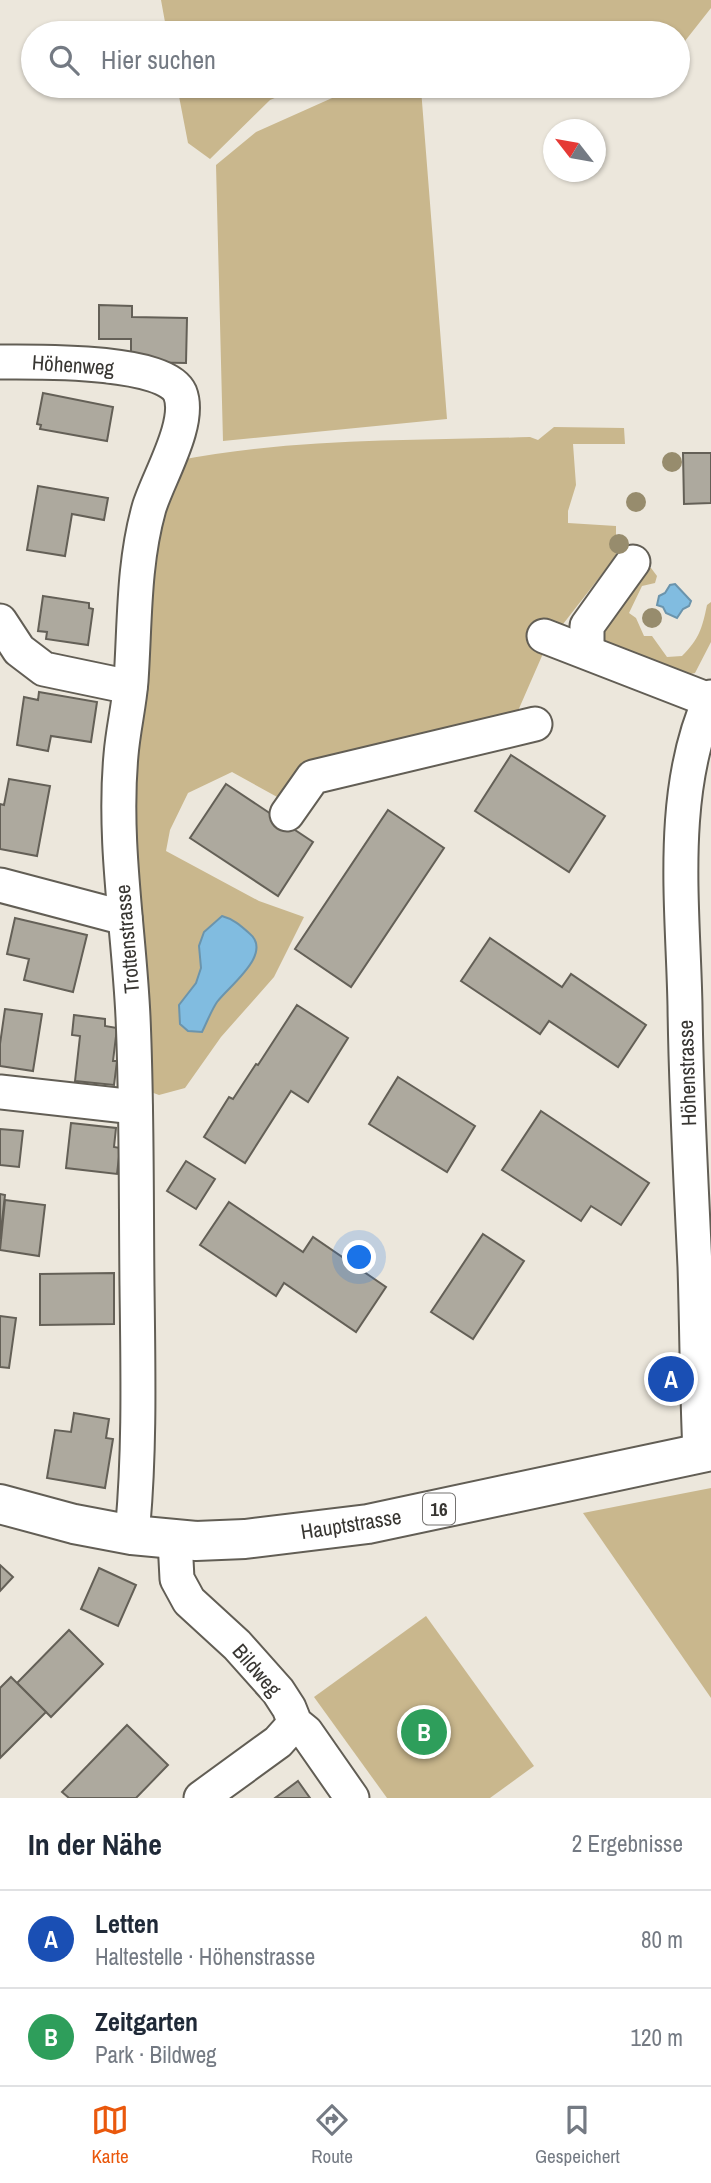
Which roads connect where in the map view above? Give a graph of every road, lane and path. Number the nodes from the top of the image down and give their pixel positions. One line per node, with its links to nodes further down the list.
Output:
1 (0, 362): 2 (street, Höhenweg)
2 (146, 371): 7 (street, Trottenstrasse)
3 (633, 562): 6 (street)
4 (0, 621): 7 (street)
5 (544, 636): 6 (street)
6 (587, 652): 8 (street)
7 (131, 687): 12 (street, Trottenstrasse)
8 (710, 699): 15 (street, Höhenstrasse)
9 (535, 724): 10 (street)
10 (287, 814)
11 (0, 884): 12 (street)
12 (125, 918): 14 (street, Trottenstrasse)
13 (0, 1092): 14 (street)
14 (135, 1107): 18 (street, Trottenstrasse)
15 (703, 1266): 16 (street, Höhenstrasse)
16 (705, 1452): 19 (main road, Hauptstrasse / 16)
17 (0, 1504): 18 (main road, Hauptstrasse / 16)
18 (132, 1535): 19 (main road, Hauptstrasse / 16)
19 (175, 1540): 20 (street, Bildweg)
20 (295, 1723): 21 (street); 22 (street, Bildweg)
21 (201, 1798)
22 (352, 1798)

